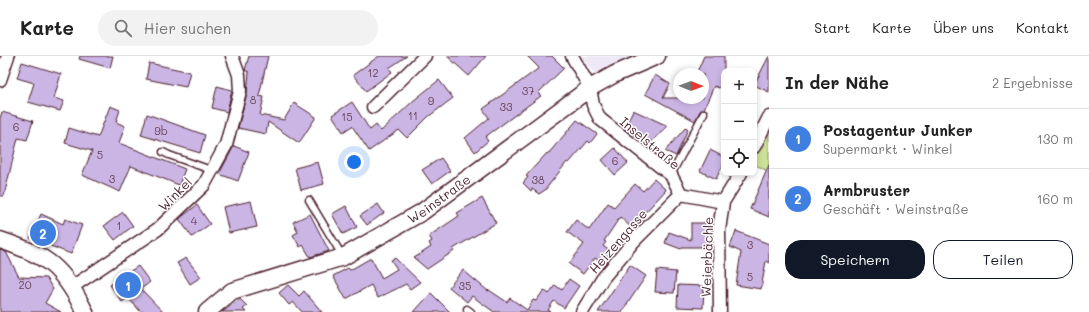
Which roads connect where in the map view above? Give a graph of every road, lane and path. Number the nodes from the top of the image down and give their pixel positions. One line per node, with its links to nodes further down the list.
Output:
1 (8, 56): 6 (street)
2 (232, 56): 13 (street, Winkel)
3 (425, 56): 8 (street)
4 (572, 56): 7 (street)
5 (656, 56): 7 (street, Weinstraße)
6 (0, 80)
7 (590, 88): 14 (street, Inselstraße); 20 (street, Weinstraße)
8 (373, 107)
9 (704, 113): 14 (lane)
10 (769, 117): 11 (street)
11 (757, 141)
12 (163, 152): 13 (lane)
13 (211, 170): 21 (street, Winkel)
14 (671, 175): 16 (street, Inselstraße)
15 (739, 176): 18 (street)
16 (681, 194): 18 (street); 24 (street, Heizengasse)
17 (309, 200): 20 (lane)
18 (723, 202): 25 (street, Weierbächle)
19 (0, 240): 21 (street)
20 (343, 257): 23 (street, Weinstraße)
21 (72, 287): 22 (street)
22 (85, 312)
23 (207, 312)
24 (582, 312)
25 (720, 312)

